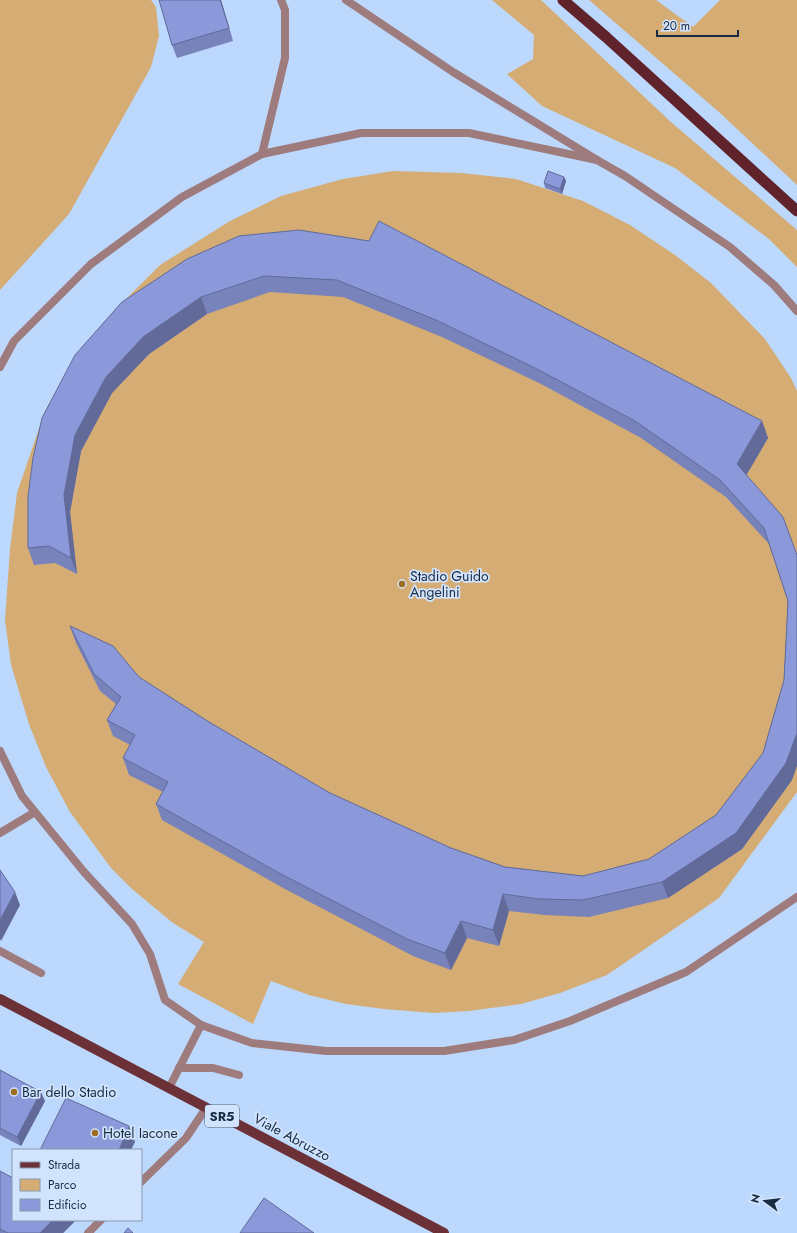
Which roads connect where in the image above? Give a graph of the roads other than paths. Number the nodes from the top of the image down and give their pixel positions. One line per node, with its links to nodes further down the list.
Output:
1 (281, 0): 4 (street)
2 (346, 0): 5 (street)
3 (563, 0): 6 (highway)
4 (262, 154): 5 (street); 8 (street)
5 (597, 160): 7 (street)
6 (797, 211)
7 (797, 311)
8 (0, 367)
9 (0, 751): 10 (street)
10 (35, 812): 11 (street); 16 (street)
11 (0, 833)
12 (797, 897): 16 (street)
13 (0, 951): 14 (street)
14 (41, 973)
15 (0, 999): 19 (main road, Viale Abruzzo / SR5)
16 (201, 1025): 17 (street)
17 (179, 1068): 18 (street); 19 (street)
18 (239, 1075)
19 (169, 1088): 20 (main road, Viale Abruzzo / SR5)
20 (206, 1108): 21 (street); 24 (main road, Viale Abruzzo / SR5)
21 (142, 1181)
22 (100, 1221): 23 (street)
23 (88, 1233)
24 (444, 1233)

